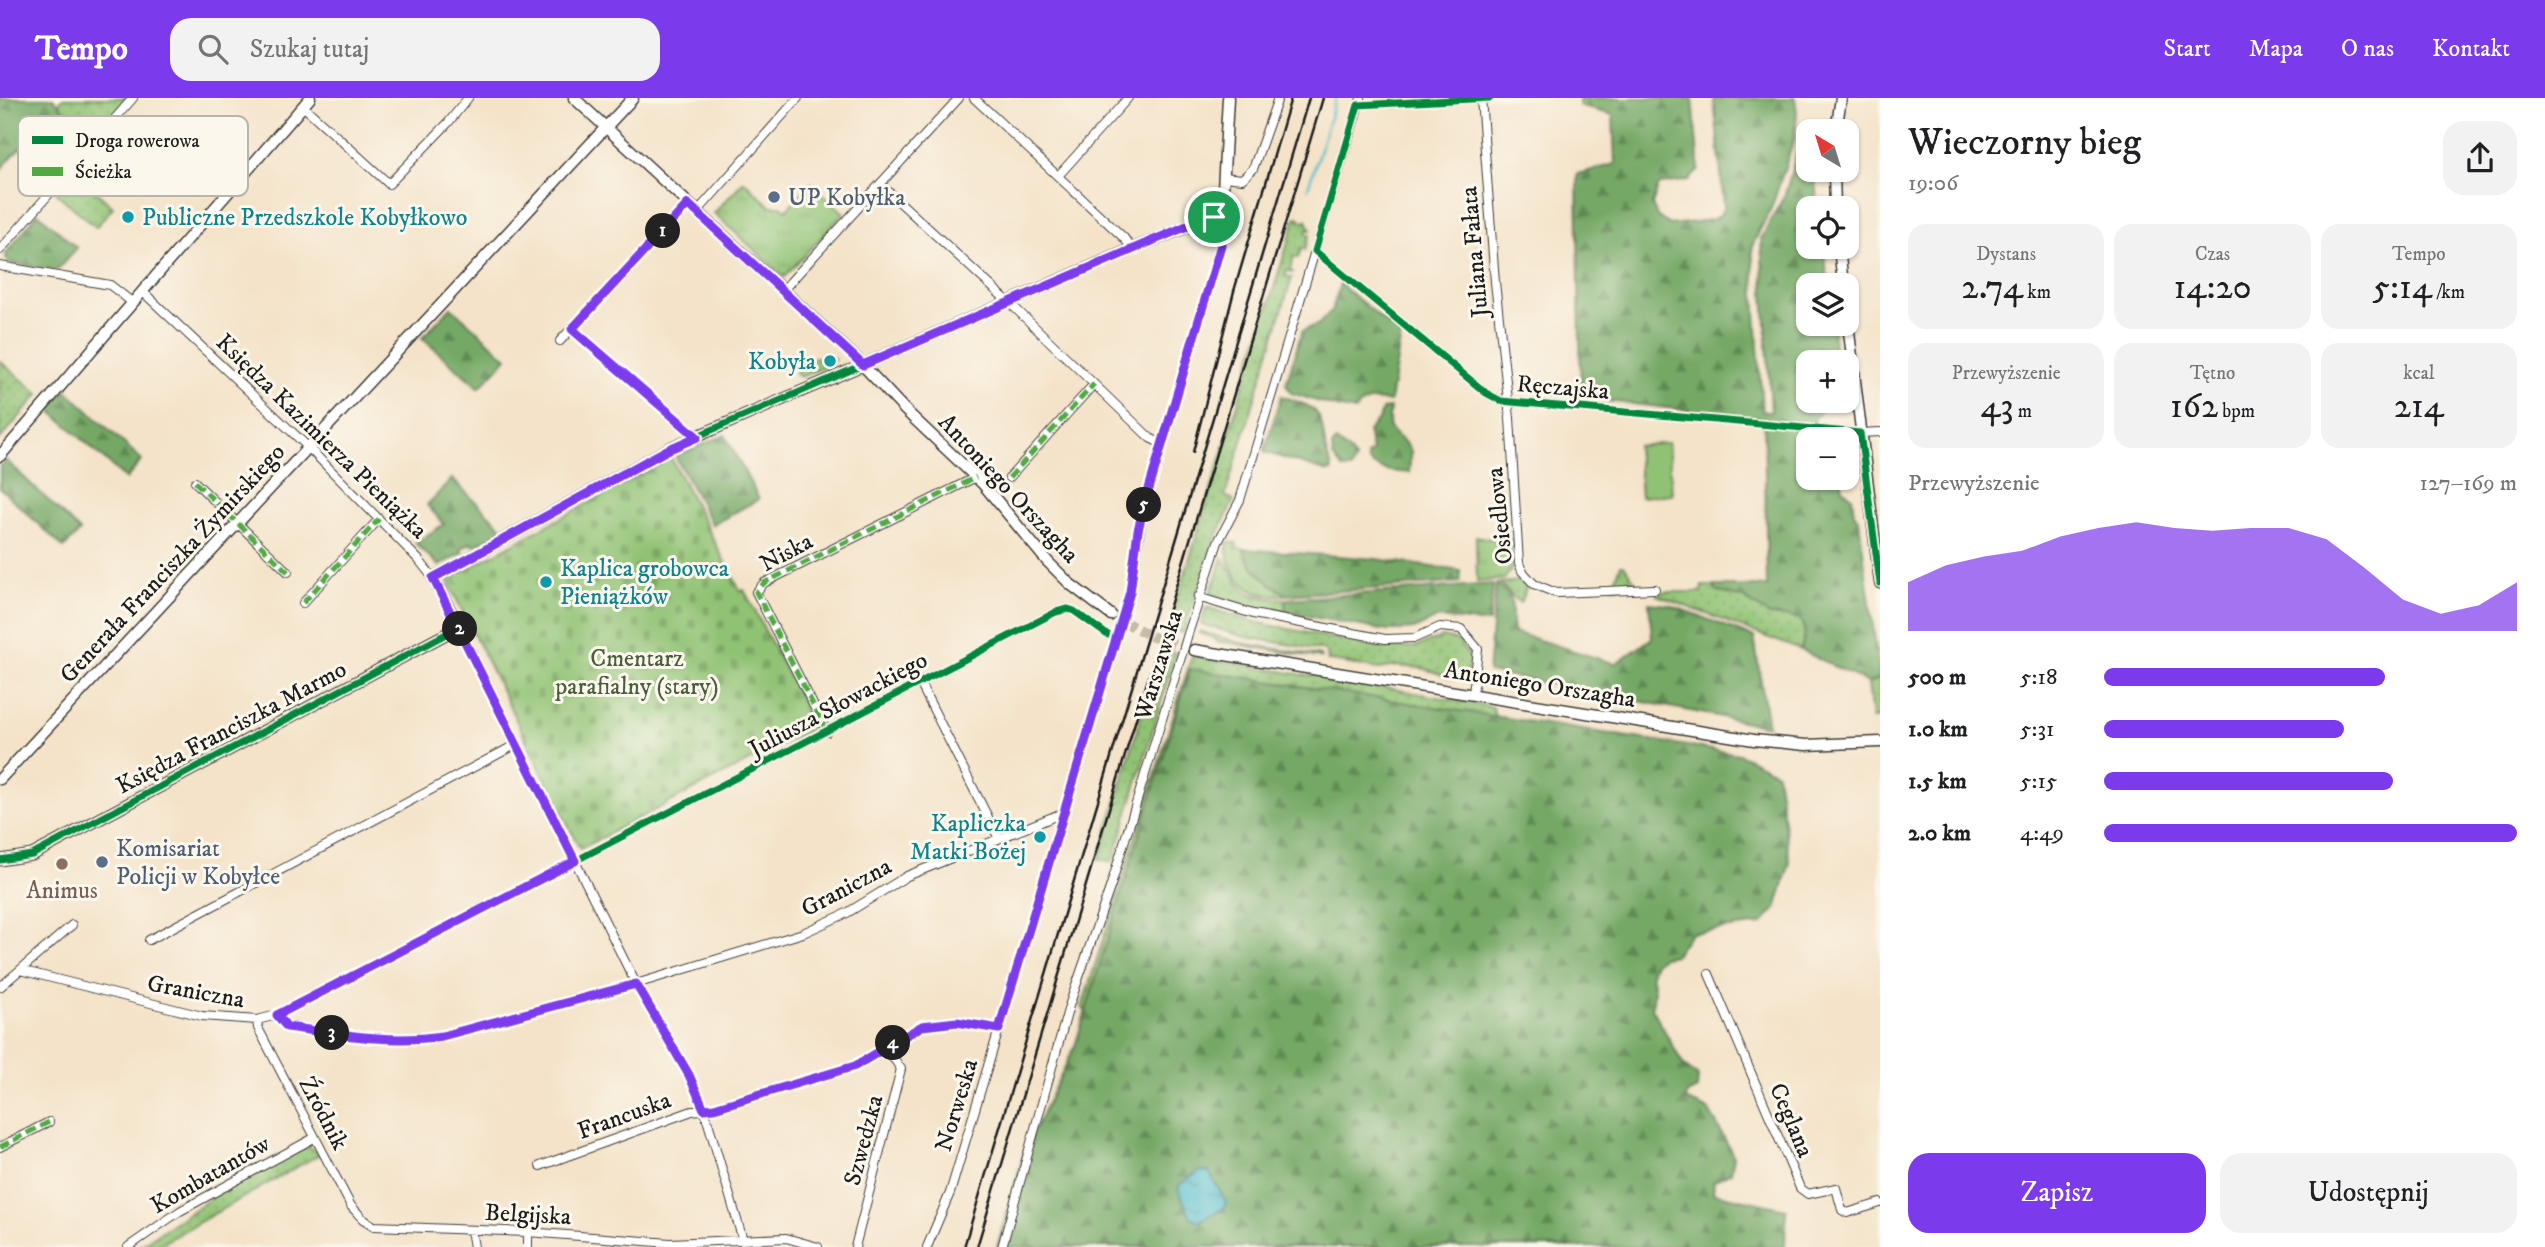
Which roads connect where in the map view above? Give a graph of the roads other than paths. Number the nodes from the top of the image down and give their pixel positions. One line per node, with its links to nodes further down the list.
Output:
1 (133, 98): 16 (street)
2 (468, 98): 14 (street)
3 (574, 98): 18 (street, Antoniego Orszagha)
4 (633, 98): 18 (street, Generała Franciszka Żymirskiego)
5 (798, 98): 27 (street)
6 (959, 98): 22 (street)
7 (974, 98): 20 (street)
8 (1128, 98): 20 (street)
9 (1228, 98): 21 (street)
10 (1278, 98): 21 (street)
11 (1490, 98): 13 (street)
12 (1842, 98): 17 (street)
13 (1481, 99): 15 (street); 41 (street, Juliana Fałata)
14 (307, 102): 19 (street)
15 (1359, 102): 30 (street, Warszawska)
16 (117, 116)
17 (1838, 119)
18 (606, 127): 25 (street, Antoniego Orszagha); 46 (street, Generała Franciszka Żymirskiego)
19 (248, 170)
20 (1058, 176): 28 (street)
21 (1224, 177): 26 (street)
22 (880, 184): 32 (street); 35 (street)
23 (47, 196): 29 (street)
24 (226, 196): 33 (street)
25 (688, 204): 27 (street, Antoniego Orszagha); 36 (street)
26 (1224, 210): 28 (street); 45 (street)
27 (698, 212): 32 (street, Antoniego Orszagha)
28 (1132, 249): 35 (street)
29 (0, 250)
30 (1315, 251): 41 (street, Ręczajska); 58 (street, Warszawska)
31 (0, 267): 34 (street)
32 (782, 291): 39 (street, Antoniego Orszagha)
33 (143, 292): 34 (street); 46 (street, Księdza Kazimierza Pieniążka)
34 (133, 303): 47 (street)
35 (1008, 303): 39 (street); 40 (street)
36 (572, 329): 38 (street); 44 (street)
37 (1849, 336): 43 (street)
38 (560, 341)
39 (863, 365): 44 (street); 48 (street, Antoniego Orszagha)
40 (1094, 384): 45 (street); 49 (street)
41 (1507, 401): 43 (street, Ręczajska); 57 (street, Osiedlowa)
42 (1880, 432): 43 (street, Ręczajska)
43 (1860, 433): 53 (street)
44 (697, 437): 55 (street)
45 (1162, 444): 62 (street, bridge)
46 (308, 447): 51 (street, Księdza Kazimierza Pieniążka); 52 (street, Generała Franciszka Żymirskiego)
47 (0, 456)
48 (976, 477): 60 (street, Antoniego Orszagha); 66 (street, Niska)
49 (1009, 478)
50 (195, 482): 52 (street)
51 (379, 519): 55 (street, Księdza Kazimierza Pieniążka); 59 (street)
52 (239, 523): 54 (street); 69 (street, Generała Franciszka Żymirskiego)
53 (1877, 540): 56 (street)
54 (288, 572)
55 (433, 578): 61 (street, Księdza Kazimierza Pieniążka)
56 (1880, 583)
57 (1655, 589)
58 (1198, 597): 65 (street); 100 (street, Warszawska, bridge)
59 (303, 603)
60 (1111, 615)
61 (459, 627): 68 (street, Księdza Kazimierza Pieniążka); 72 (street, Księdza Franciszka Marmo)
62 (1118, 633): 64 (street, Juliusza Słowackiego); 70 (street)
63 (1194, 650): 65 (street, Antoniego Orszagha)
64 (920, 683): 66 (street, Juliusza Słowackiego); 71 (street)
65 (1473, 694): 67 (street, Antoniego Orszagha)
66 (827, 732): 73 (street, Juliusza Słowackiego)
67 (1880, 742)
68 (517, 744): 73 (street, Księdza Kazimierza Pieniążka); 75 (street)
69 (0, 779)
70 (1065, 812): 71 (street, Graniczna); 82 (street, Norweska)
71 (998, 837): 78 (street, Graniczna)
72 (0, 860)
73 (575, 861): 78 (street, Księdza Kazimierza Pieniążka); 80 (street, Juliusza Słowackiego)
74 (72, 925): 76 (street)
75 (149, 940)
76 (20, 970): 79 (street); 81 (street, Graniczna)
77 (1709, 974): 89 (street, Ceglana)
78 (636, 984): 80 (street, Graniczna); 84 (street, Księdza Kazimierza Pieniążka)
79 (0, 987)
80 (277, 1015): 81 (street, Graniczna)
81 (257, 1020): 86 (street, Źródnik)
82 (999, 1029): 83 (street, Francuska); 99 (street, Norweska)
83 (887, 1047): 84 (street, Francuska); 98 (street, Szwedzka)
84 (704, 1109): 88 (street, Francuska); 93 (street, Księdza Kazimierza Pieniążka)
85 (49, 1122): 87 (street)
86 (314, 1138): 90 (street, Źródnik); 94 (street, Kombatantów)
87 (0, 1147)
88 (540, 1166)
89 (1880, 1203)
90 (363, 1219): 91 (street, Belgijska)
91 (471, 1230): 92 (street, Belgijska); 95 (street)
92 (528, 1232): 93 (street, Belgijska); 96 (street)
93 (744, 1243): 97 (street, Belgijska)
94 (128, 1247)
95 (474, 1247)
96 (528, 1247)
97 (818, 1247)
98 (855, 1247)
99 (927, 1247)
100 (1002, 1247)

